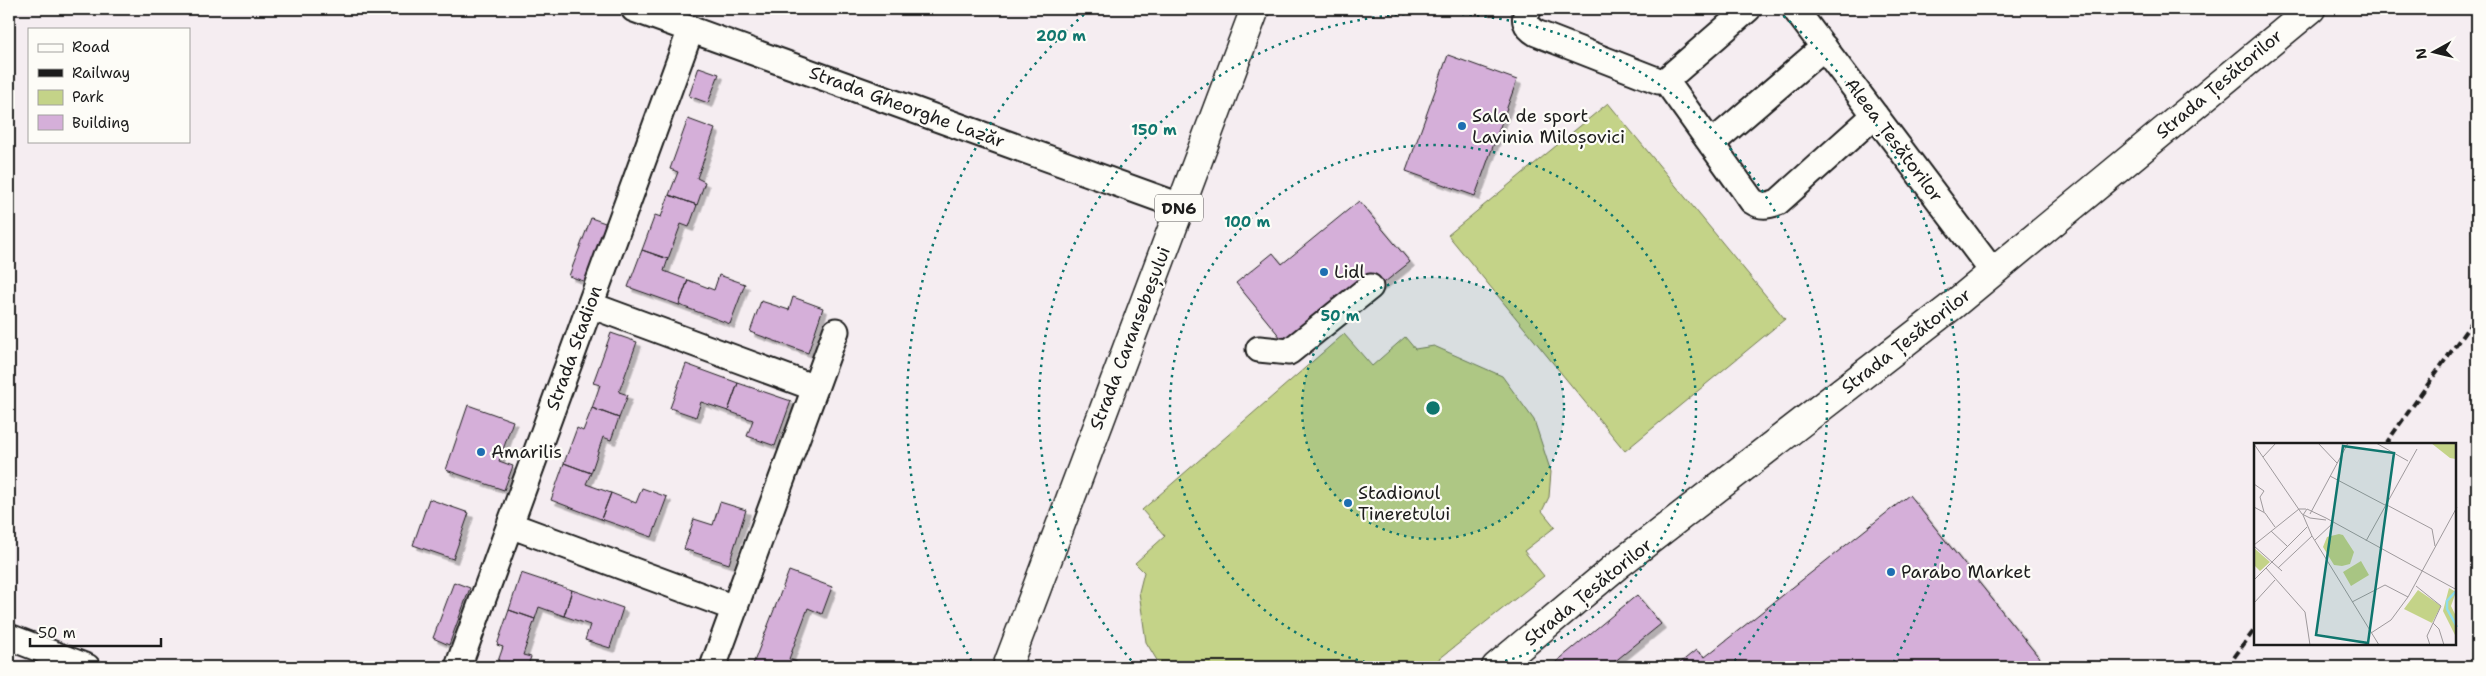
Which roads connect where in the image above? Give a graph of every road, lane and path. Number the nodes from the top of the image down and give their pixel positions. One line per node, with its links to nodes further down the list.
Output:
1 (634, 9): 7 (street, Strada Gheorghe Lazăr)
2 (1255, 9): 12 (main road, Strada Caransebeșului / DN6)
3 (1529, 9): 9 (street)
4 (1748, 9): 9 (street)
5 (1795, 9): 8 (street, Aleea Țesătorilor)
6 (2311, 9): 13 (main road, Strada Țesătorilor)
7 (679, 20): 12 (street, Strada Gheorghe Lazăr); 15 (street, Strada Stadion)
8 (1824, 47): 10 (street, Aleea Țesătorilor); 11 (street)
9 (1666, 81): 11 (street)
10 (1875, 115): 11 (street); 13 (street, Aleea Țesătorilor)
11 (1711, 144)
12 (1180, 206): 22 (main road, Strada Caransebeșului / DN6)
13 (1993, 272): 26 (main road, Strada Țesătorilor)
14 (1370, 287): 17 (street)
15 (590, 305): 18 (street); 19 (street, Strada Stadion)
16 (836, 331): 18 (street)
17 (1259, 349)
18 (815, 388): 20 (street)
19 (510, 525): 20 (street); 24 (street, Strada Stadion)
20 (734, 608): 25 (street)
21 (9, 637): 23 (street)
22 (1010, 666)
23 (87, 667)
24 (458, 667)
25 (713, 667)
26 (1496, 667)

